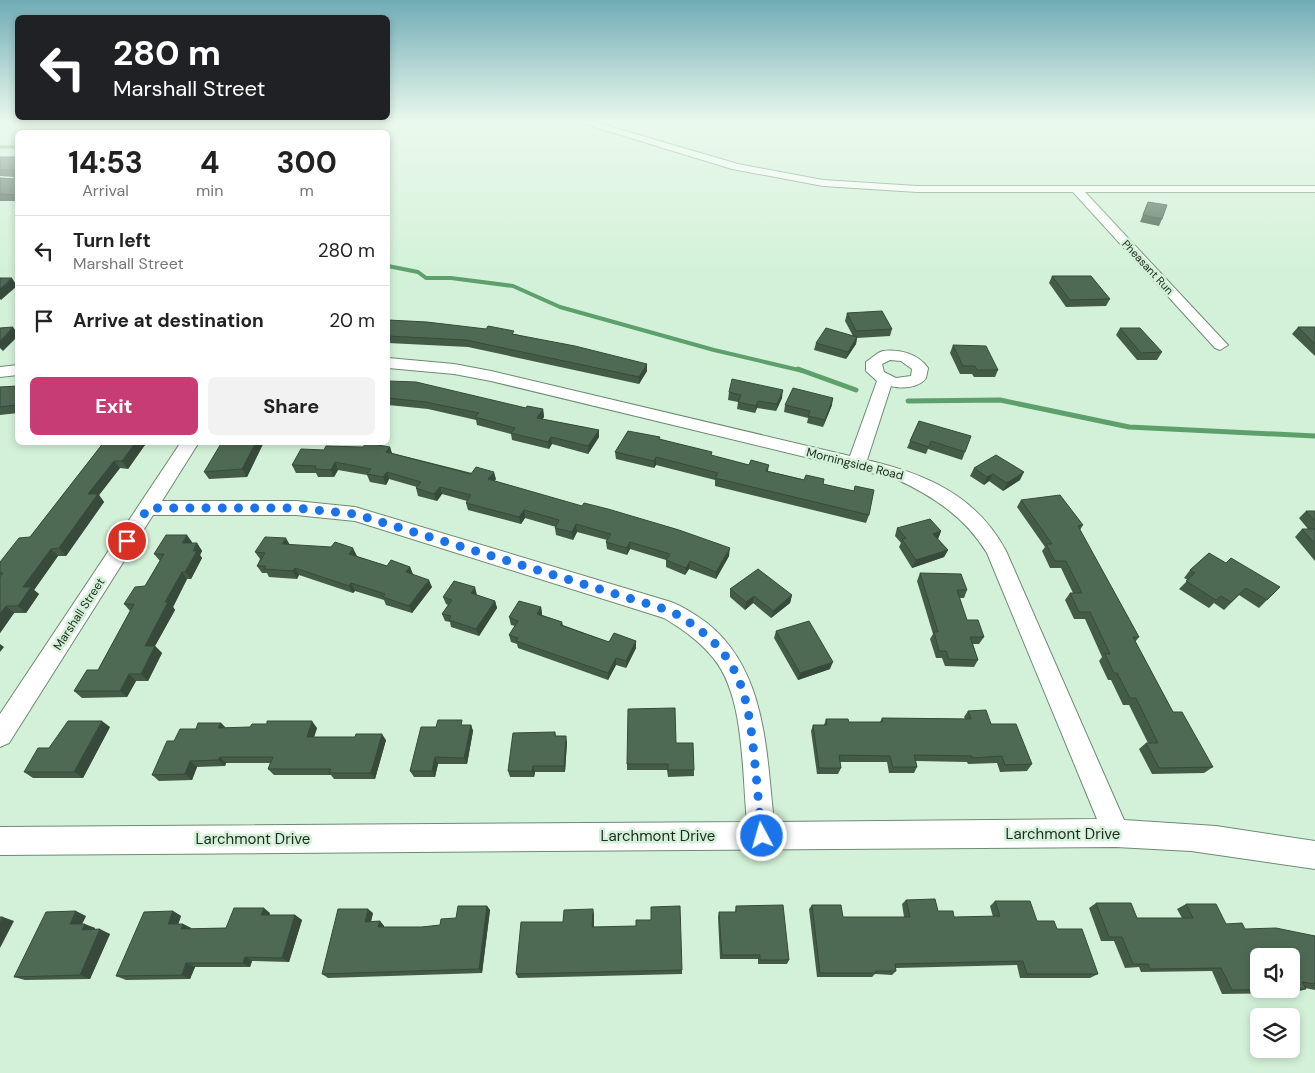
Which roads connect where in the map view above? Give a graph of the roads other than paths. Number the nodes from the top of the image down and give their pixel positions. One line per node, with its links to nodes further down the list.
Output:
1 (756, 171): 2 (street)
2 (1076, 189): 3 (street); 4 (street, Pheasant Run)
3 (1315, 189)
4 (1220, 345)
5 (390, 363): 10 (street, Morningside Road)
6 (15, 370): 7 (street)
7 (0, 372)
8 (885, 380): 10 (street)
9 (188, 445): 11 (street, Marshall Street)
10 (857, 463): 13 (street, Morningside Road)
11 (148, 508): 12 (street, Marshall Street); 14 (street)
12 (0, 735)
13 (1116, 833): 14 (street, Larchmont Drive); 16 (street, Larchmont Drive)
14 (762, 836): 15 (street, Larchmont Drive)
15 (0, 841)
16 (1315, 855)

